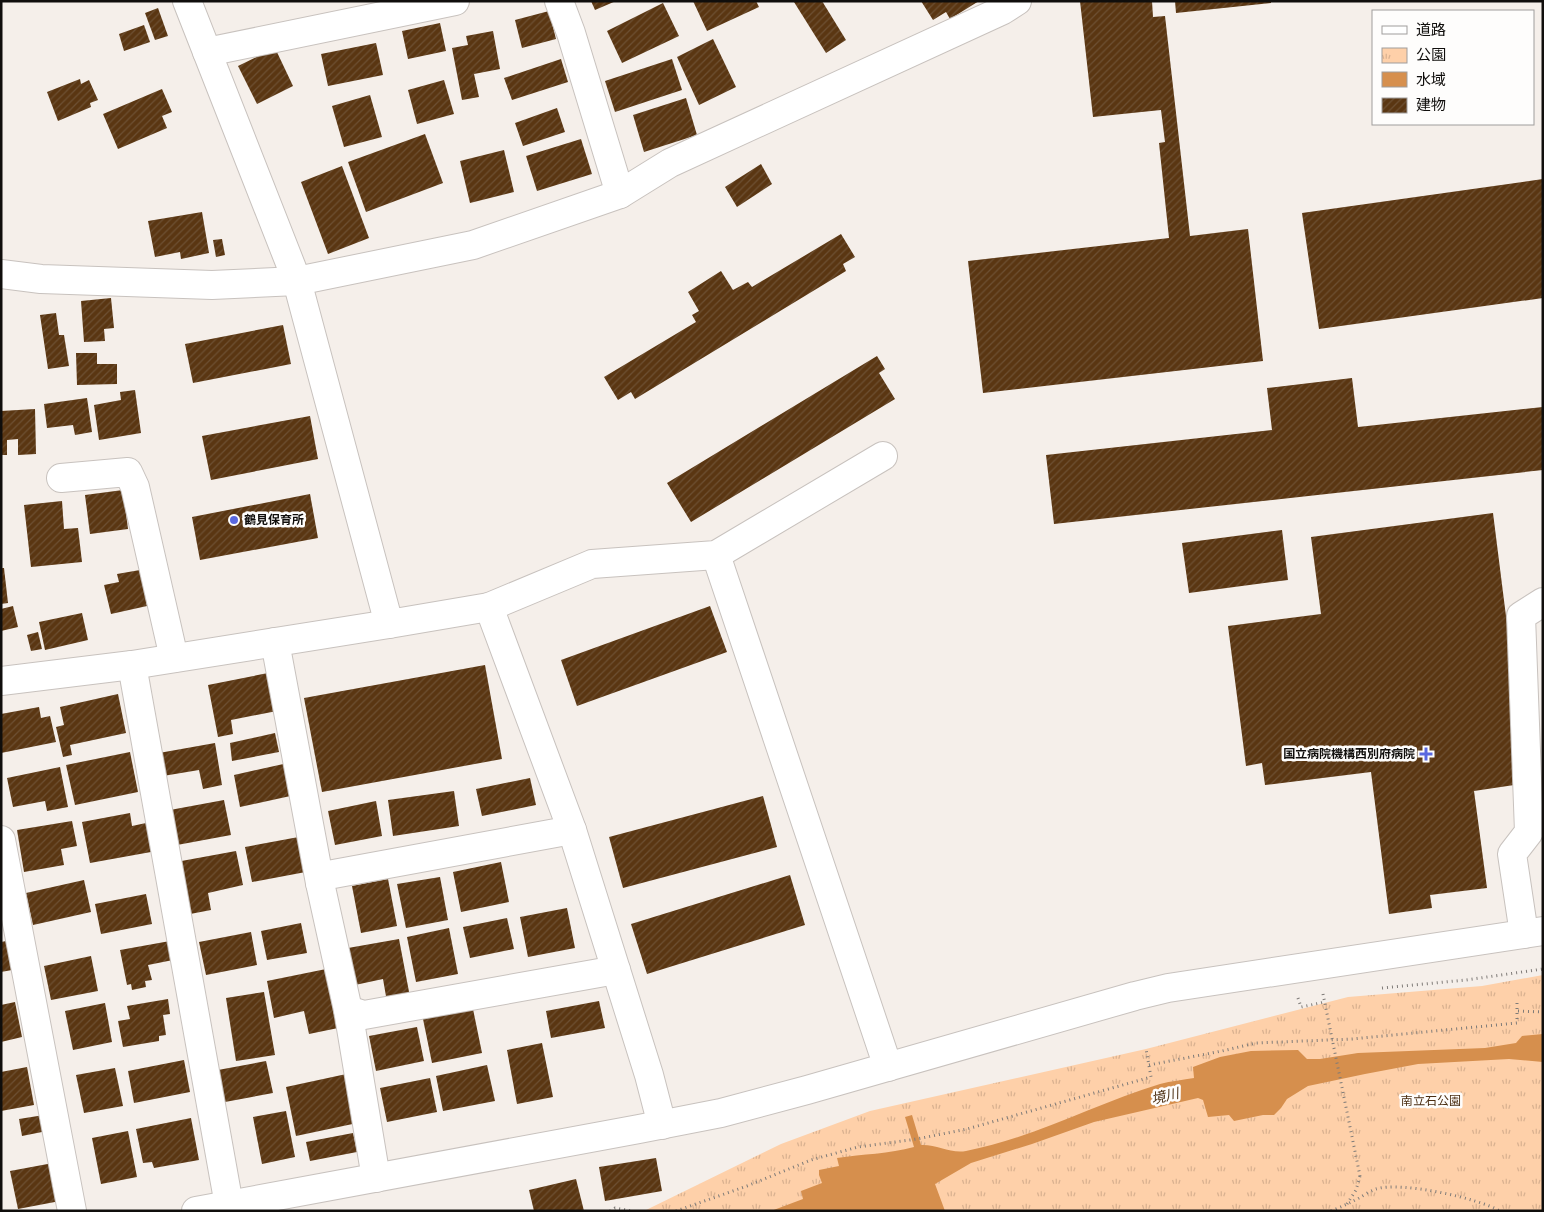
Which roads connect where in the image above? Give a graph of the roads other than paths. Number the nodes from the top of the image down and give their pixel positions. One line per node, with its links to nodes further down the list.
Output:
1 (188, 1): 5 (street)
2 (455, 1): 5 (street)
3 (559, 1): 6 (street)
4 (1017, 1): 6 (street)
5 (207, 52): 8 (street)
6 (620, 194): 8 (street)
7 (1, 274): 8 (street)
8 (298, 281): 14 (street)
9 (884, 456): 11 (street)
10 (61, 478): 16 (street)
11 (716, 555): 13 (street); 25 (street)
12 (1543, 602): 22 (street)
13 (489, 607): 14 (street); 19 (street)
14 (389, 624): 15 (street)
15 (275, 642): 16 (street); 21 (street)
16 (174, 658): 17 (street)
17 (132, 665): 18 (street); 28 (street)
18 (1, 681)
19 (572, 830): 21 (street); 23 (street)
20 (1, 840): 29 (street)
21 (320, 883): 24 (street)
22 (1533, 932): 25 (street)
23 (616, 970): 24 (street); 26 (street)
24 (348, 1010): 27 (street)
25 (888, 1067): 26 (street)
26 (662, 1125): 27 (street)
27 (376, 1178): 28 (street)
28 (228, 1205): 30 (street)
29 (72, 1211)
30 (196, 1211)

